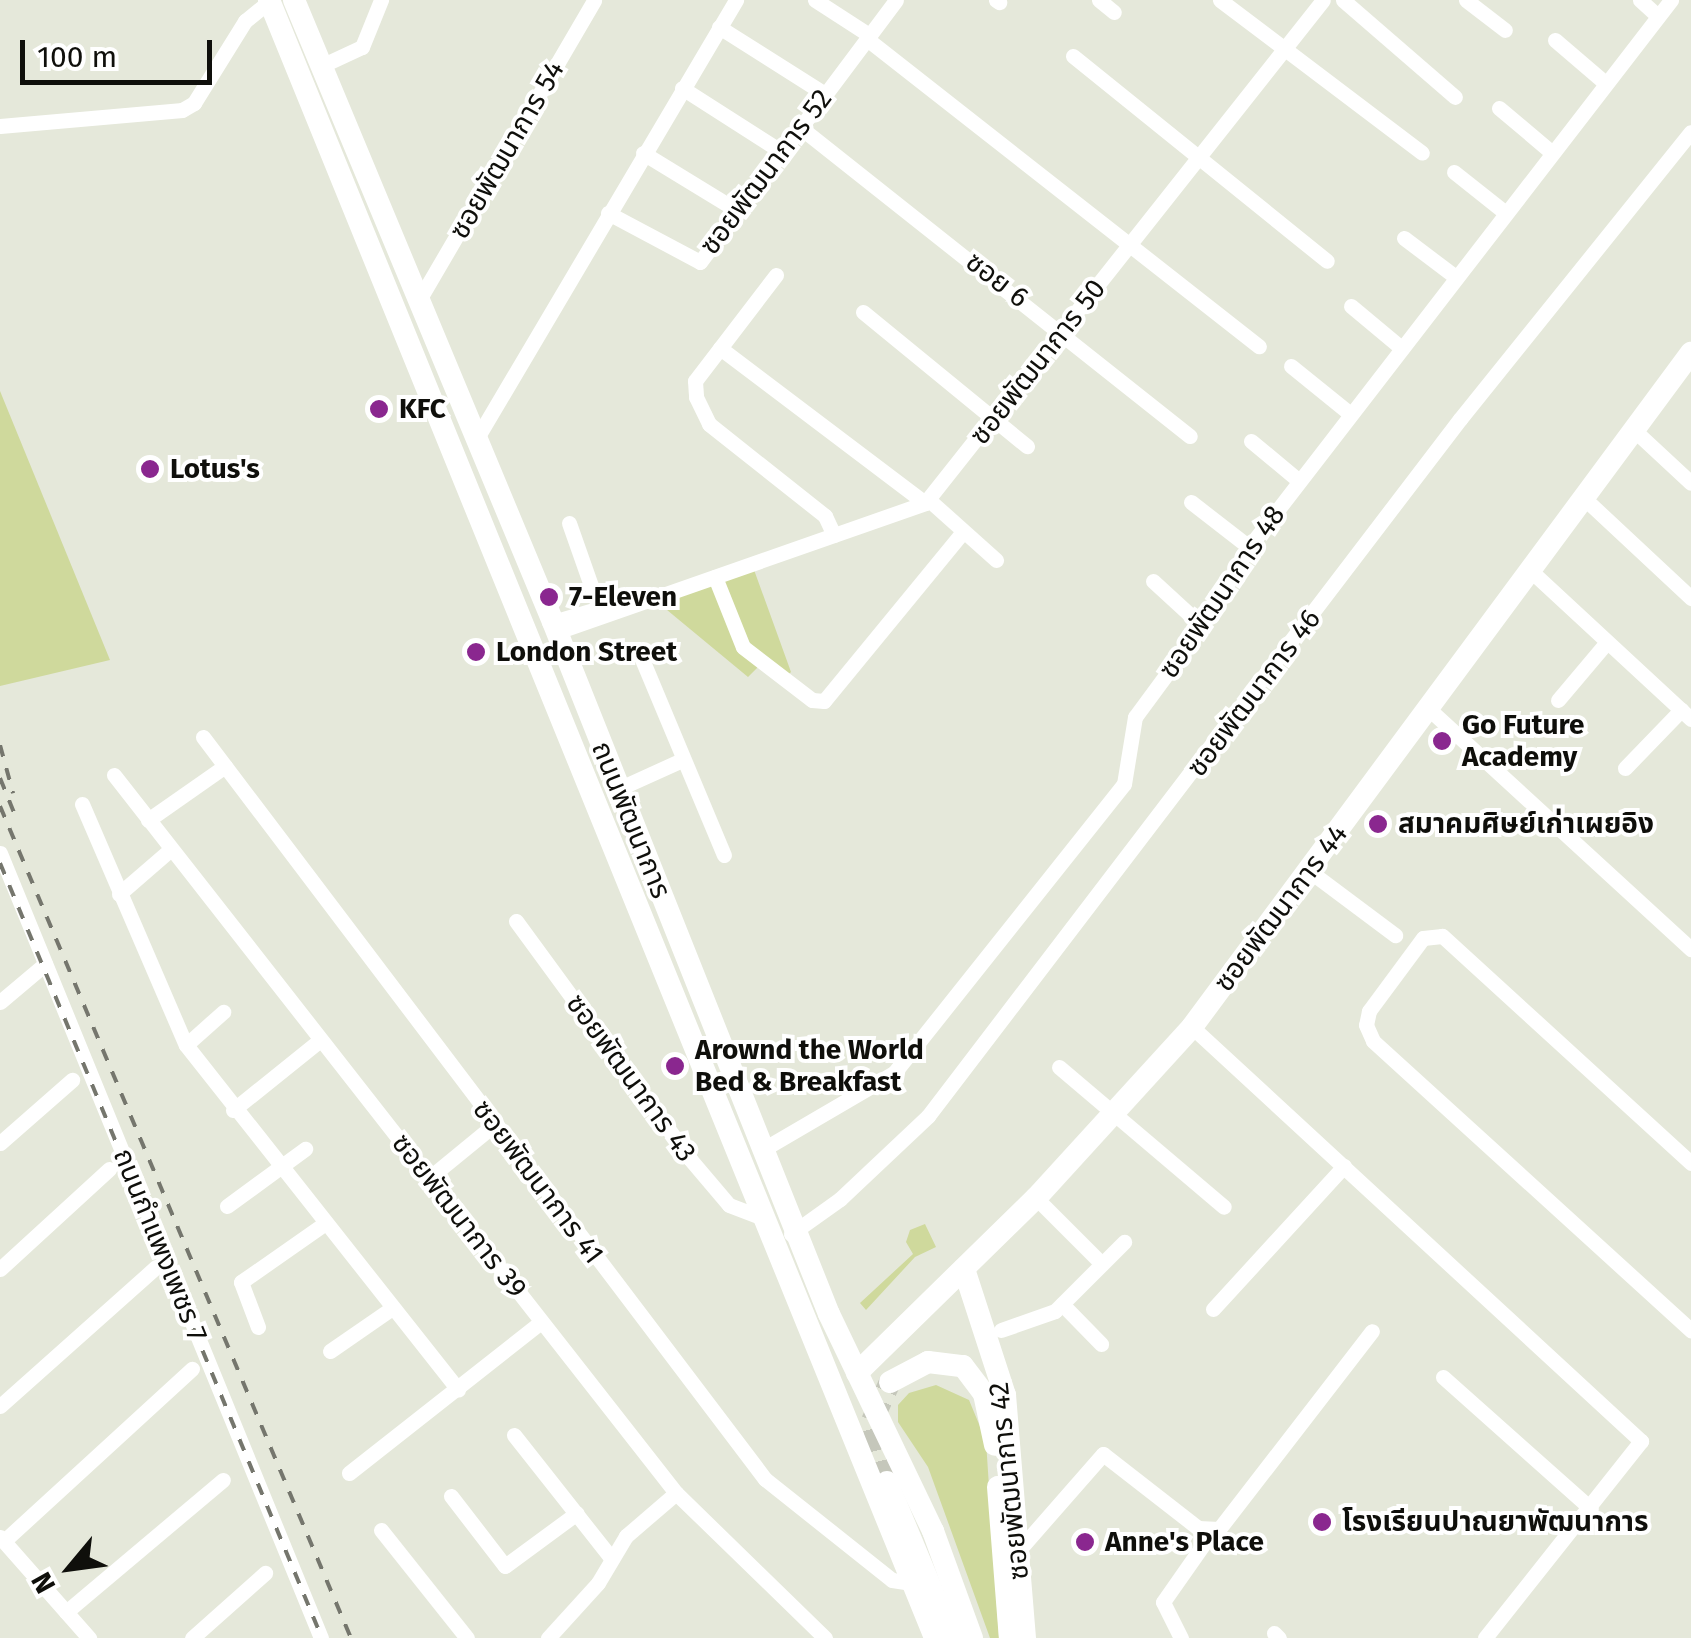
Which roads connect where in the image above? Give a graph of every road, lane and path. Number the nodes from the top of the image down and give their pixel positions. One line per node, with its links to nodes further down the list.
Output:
1 (270, 0): 29 (street); 123 (main road, ถนนพัฒนาการ)
2 (294, 0): 23 (main road, ถนนพัฒนาการ)
3 (380, 0): 23 (street)
4 (594, 0): 46 (street, ซอยพัฒนาการ 54)
5 (736, 0): 17 (street)
6 (815, 0): 19 (street)
7 (896, 0): 19 (street, ซอยพัฒนาการ 52)
8 (1100, 0): 15 (street)
9 (1220, 0): 21 (street)
10 (1323, 0): 21 (street, ซอยพัฒนาการ 50)
11 (1343, 0): 27 (street)
12 (1466, 0): 18 (street)
13 (1640, 0): 16 (street)
14 (1671, 0): 16 (street, ซอยพัฒนาการ 48)
15 (1114, 12)
16 (1658, 16): 24 (street, ซอยพัฒนาการ 48)
17 (720, 27): 25 (street); 26 (street)
18 (1505, 30)
19 (868, 37): 26 (street, ซอยพัฒนาการ 52); 42 (street)
20 (1555, 40): 24 (street)
21 (1284, 51): 35 (street); 36 (street, ซอยพัฒนาการ 50)
22 (1073, 56): 36 (street)
23 (321, 66): 46 (main road, ถนนพัฒนาการ)
24 (1604, 82): 32 (street, ซอยพัฒนาการ 48)
25 (682, 88): 33 (street); 34 (street)
26 (826, 94): 30 (street, ซอยพัฒนาการ 52)
27 (1455, 97)
28 (1499, 108): 32 (street)
29 (0, 126)
30 (801, 128): 33 (street, ซอยพัฒนาการ 52); 49 (street, ซอย 6)
31 (1691, 132): 125 (street, ซอยพัฒนาการ 46)
32 (1550, 151): 38 (street, ซอยพัฒนาการ 48)
33 (782, 152): 39 (street, ซอยพัฒนาการ 52)
34 (643, 153): 39 (street); 40 (street)
35 (1422, 153)
36 (1201, 154): 42 (street, ซอยพัฒนาการ 50); 43 (street)
37 (1454, 172): 38 (street)
38 (1503, 210): 45 (street, ซอยพัฒนาการ 48)
39 (738, 211): 40 (street, ซอยพัฒนาการ 52)
40 (608, 213): 59 (street)
41 (1404, 238): 45 (street)
42 (1129, 247): 49 (street, ซอยพัฒนาการ 50); 50 (street)
43 (1327, 261)
44 (776, 275): 52 (street)
45 (1453, 275): 51 (street, ซอยพัฒนาการ 48)
46 (420, 300): 59 (main road, ถนนพัฒนาการ)
47 (1351, 306): 51 (street)
48 (863, 312): 56 (street)
49 (1063, 331): 56 (street, ซอยพัฒนาการ 50); 58 (street, ซอย 6)
50 (1259, 346)
51 (1399, 346): 55 (street, ซอยพัฒนาการ 48)
52 (720, 348): 65 (street); 69 (street)
53 (1691, 353): 57 (main road, ซอยพัฒนาการ 44)
54 (1292, 366): 55 (street)
55 (1349, 412): 62 (street, ซอยพัฒนาการ 48)
56 (994, 418): 61 (street); 65 (street, ซอยพัฒนาการ 50)
57 (1634, 431): 63 (street); 64 (main road, ซอยพัฒนาการ 44)
58 (1190, 436)
59 (478, 438): 79 (main road, ถนนพัฒนาการ)
60 (1251, 441): 62 (street)
61 (1028, 446)
62 (1298, 480): 70 (street, ซอยพัฒนาการ 48)
63 (1691, 482)
64 (1586, 500): 72 (main road, ซอยพัฒนาการ 44); 76 (street)
65 (928, 502): 68 (street); 69 (street)
66 (1191, 502): 70 (street)
67 (569, 523): 77 (street)
68 (961, 534): 71 (street); 73 (street)
69 (834, 535): 73 (street)
70 (1249, 547): 78 (street, ซอยพัฒนาการ 48)
71 (996, 560)
72 (1530, 571): 80 (street); 83 (main road, ซอยพัฒนาการ 44)
73 (715, 577): 75 (street)
74 (1153, 581): 78 (street)
75 (660, 595): 77 (street); 79 (street)
76 (1691, 598)
77 (600, 608): 79 (street)
78 (1202, 626): 114 (street, ซอยพัฒนาการ 48)
79 (555, 627): 90 (main road, ถนนพัฒนาการ)
80 (1607, 642): 82 (street); 84 (street)
81 (639, 652): 86 (street)
82 (1558, 700)
83 (1430, 710): 96 (main road, ซอยพัฒนาการ 44); 100 (street)
84 (1686, 714): 88 (street)
85 (203, 737): 87 (street, ซอยพัฒนาการ 41)
86 (682, 760): 90 (street); 95 (street)
87 (225, 766): 92 (street); 111 (street, ซอยพัฒนาการ 41)
88 (1625, 768)
89 (114, 776): 92 (street, ซอยพัฒนาการ 39)
90 (618, 790): 114 (main road, ถนนพัฒนาการ)
91 (82, 804): 97 (street)
92 (148, 820): 93 (street, ซอยพัฒนาการ 39)
93 (170, 849): 97 (street); 105 (street, ซอยพัฒนาการ 39)
94 (0, 853): 101 (street, ถนนกำแพงเพชร 7)
95 (724, 855)
96 (1308, 870): 99 (street); 104 (main road, ซอยพัฒนาการ 44)
97 (119, 894): 106 (street)
98 (516, 921): 123 (street, ซอยพัฒนาการ 43)
99 (1395, 935)
100 (1691, 949)
101 (45, 964): 102 (street); 166 (street, ถนนกำแพงเพชร 7)
102 (0, 1002)
103 (223, 1012): 106 (street)
104 (1192, 1028): 110 (main road, ซอยพัฒนาการ 44); 116 (street)
105 (320, 1040): 109 (street); 119 (street, ซอยพัฒนาการ 39)
106 (186, 1045): 109 (street)
107 (1059, 1067): 110 (street)
108 (72, 1080): 112 (street)
109 (233, 1110): 118 (street)
110 (1114, 1116): 120 (main road, ซอยพัฒนาการ 44); 122 (street)
111 (495, 1124): 119 (street); 162 (street, ซอยพัฒนาการ 41)
112 (0, 1143)
113 (304, 1149): 118 (street)
114 (762, 1150): 125 (main road, ถนนพัฒนาการ)
115 (1691, 1163): 138 (street)
116 (1344, 1166): 134 (street); 154 (street)
117 (109, 1168): 130 (street)
118 (282, 1171): 121 (street); 124 (street)
119 (429, 1178): 135 (street, ซอยพัฒนาการ 39)
120 (1036, 1198): 128 (street); 131 (main road, ซอยพัฒนาการ 44)
121 (227, 1206)
122 (1224, 1207)
123 (760, 1217): 127 (main road, ถนนพัฒนาการ)
124 (324, 1224): 133 (street); 136 (street)
125 (795, 1232): 127 (street, ซอยพัฒนาการ 46); 143 (main road, ถนนพัฒนาการ)
126 (1124, 1242): 128 (street)
127 (771, 1243): 162 (main road, ถนนพัฒนาการ)
128 (1102, 1264): 132 (street)
129 (156, 1267): 147 (street)
130 (0, 1269)
131 (964, 1270): 143 (main road, ซอยพัฒนาการ 44); 159 (main road, ซอยพัฒนาการ 42)
132 (1062, 1304): 137 (street); 140 (street)
133 (392, 1308): 141 (street); 146 (street)
134 (1213, 1309)
135 (542, 1322): 146 (street); 152 (street, ซอยพัฒนาการ 39)
136 (258, 1327)
137 (1001, 1330)
138 (1691, 1330)
139 (1372, 1331): 157 (street)
140 (1100, 1344)
141 (330, 1351)
142 (192, 1369): 158 (street)
143 (857, 1372): 172 (main road, ถนนพัฒนาการ)
144 (1443, 1377): 154 (street)
145 (890, 1382): 173 (main road)
146 (458, 1390): 149 (street)
147 (0, 1406)
148 (514, 1435): 155 (street)
149 (349, 1473)
150 (223, 1480): 163 (street)
151 (887, 1482): 171 (main road)
152 (676, 1493): 160 (street); 169 (street, ซอยพัฒนาการ 39)
153 (451, 1496): 155 (street)
154 (1592, 1509): 176 (street)
155 (577, 1514): 160 (street)
156 (381, 1530): 167 (street)
157 (1212, 1532): 159 (street); 175 (street)
158 (2, 1539): 163 (street)
159 (1018, 1551): 174 (main road, ซอยพัฒนาการ 42)
160 (612, 1559): 168 (street)
161 (265, 1573): 165 (street)
162 (912, 1583): 170 (main road, ถนนพัฒนาการ)
163 (66, 1612): 164 (street)
164 (89, 1638)
165 (192, 1638)
166 (321, 1638)
167 (467, 1638)
168 (548, 1638)
169 (825, 1638)
170 (935, 1638)
171 (952, 1638)
172 (972, 1638)
173 (1010, 1638)
174 (1026, 1638)
175 (1182, 1638)
176 (1485, 1638)

